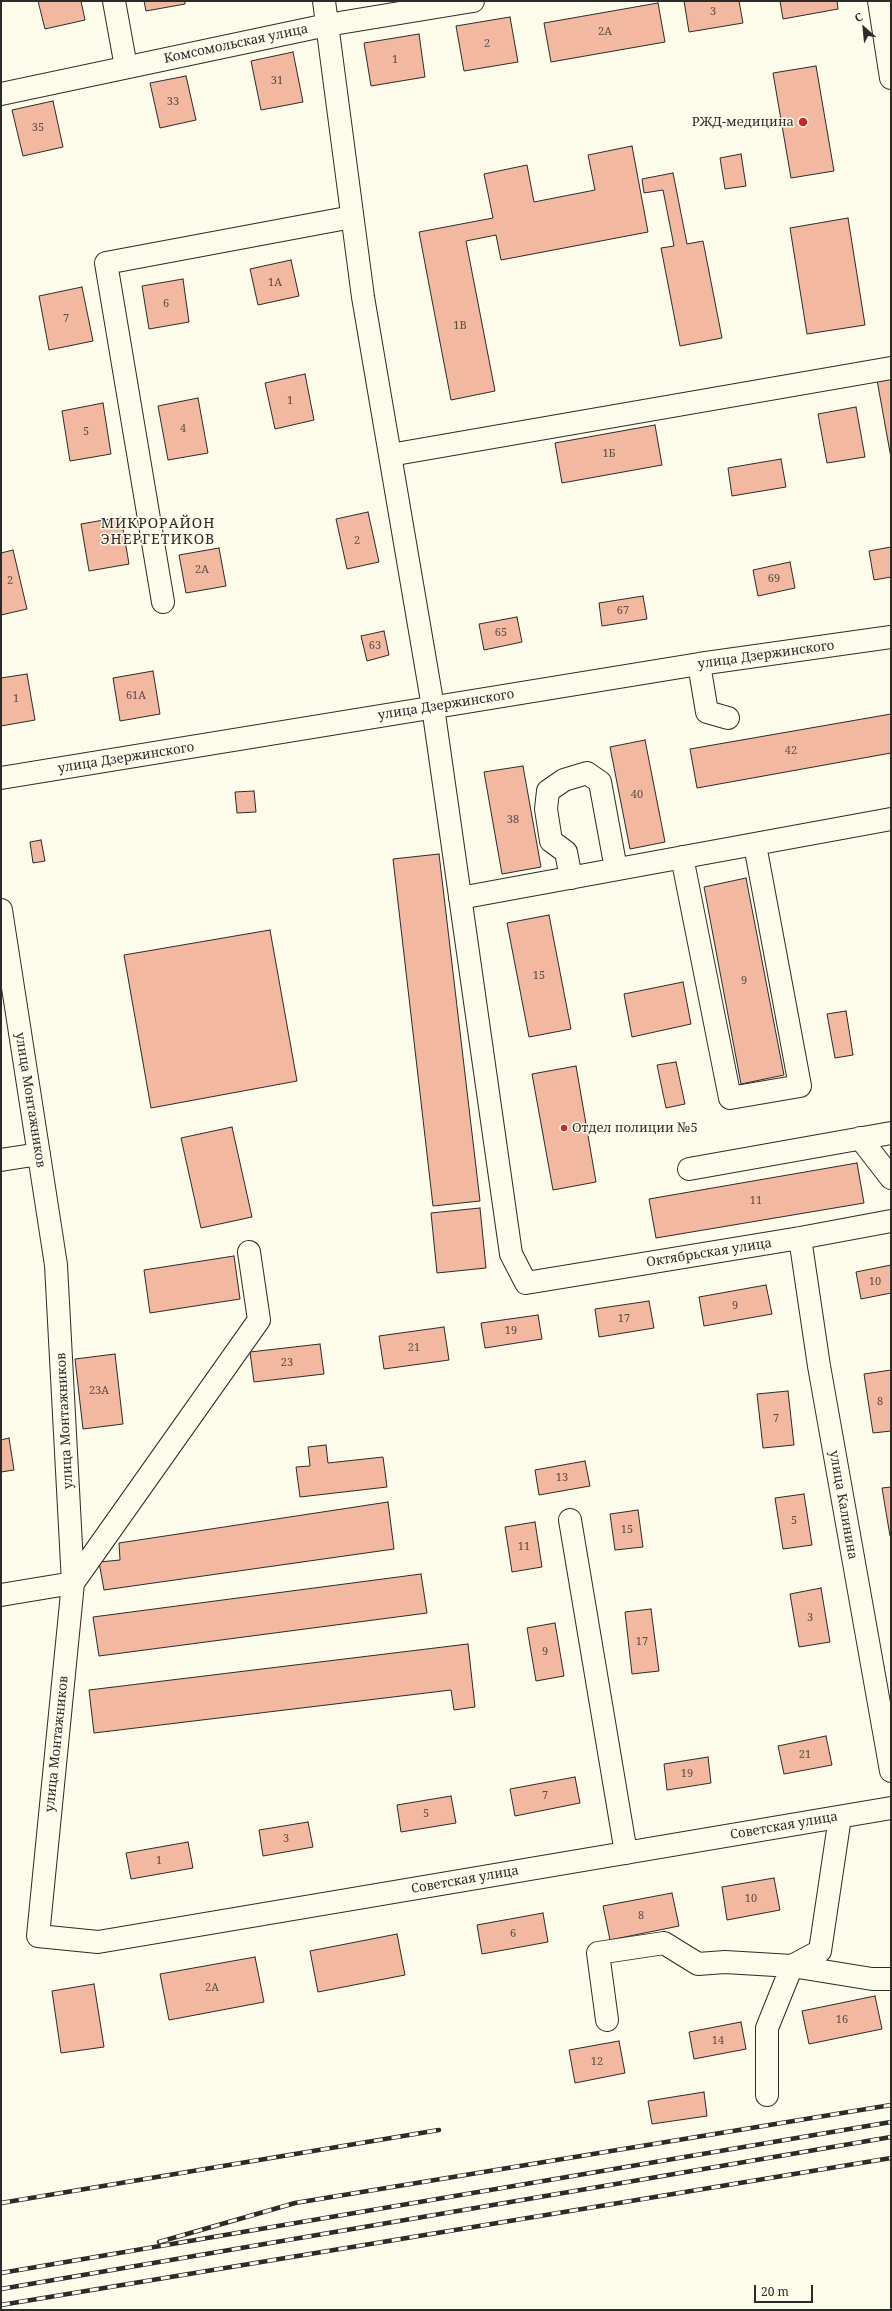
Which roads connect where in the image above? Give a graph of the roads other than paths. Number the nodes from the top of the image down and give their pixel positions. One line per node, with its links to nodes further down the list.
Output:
1 (114, 1): 7 (street)
2 (324, 1): 5 (street)
3 (473, 1): 5 (street, Комсомольская улица)
4 (878, 1): 6 (street)
5 (327, 25): 7 (street, Комсомольская улица); 10 (street)
6 (887, 32): 8 (street)
7 (126, 67): 9 (street, Комсомольская улица)
8 (891, 78)
9 (1, 94)
10 (352, 217): 12 (street); 13 (street)
11 (891, 368): 12 (street)
12 (390, 455): 16 (street)
13 (162, 602)
14 (891, 637): 15 (street, улица Дзержинского)
15 (699, 664): 16 (street, улица Дзержинского); 17 (street)
16 (433, 707): 18 (street, улица Дзержинского); 24 (street)
17 (728, 718)
18 (1, 778)
19 (891, 820): 20 (street)
20 (755, 844): 21 (street); 21 (street)
21 (682, 857): 22 (street)
22 (616, 869): 23 (street); 23 (street)
23 (571, 878): 24 (street)
24 (460, 898): 33 (street, Октябрьская улица)
25 (1, 910): 28 (street, улица Монтажников)
26 (891, 1133): 27 (street)
27 (860, 1138): 30 (street); 31 (street)
28 (39, 1154): 29 (street); 36 (street, улица Монтажников)
29 (1, 1160)
30 (689, 1168)
31 (891, 1178)
32 (891, 1221): 33 (street, Октябрьская улица)
33 (800, 1238): 38 (street, улица Калинина)
34 (249, 1252): 36 (street)
35 (570, 1520): 41 (street)
36 (73, 1582): 37 (street); 42 (street, улица Монтажников)
37 (1, 1595)
38 (891, 1771)
39 (891, 1808): 40 (street, Советская улица)
40 (840, 1816): 41 (street, Советская улица); 43 (street)
41 (626, 1853): 42 (street, Советская улица)
42 (38, 1936)
43 (792, 1966): 44 (street); 45 (street); 46 (street)
44 (891, 1979)
45 (607, 2020)
46 (767, 2095)

